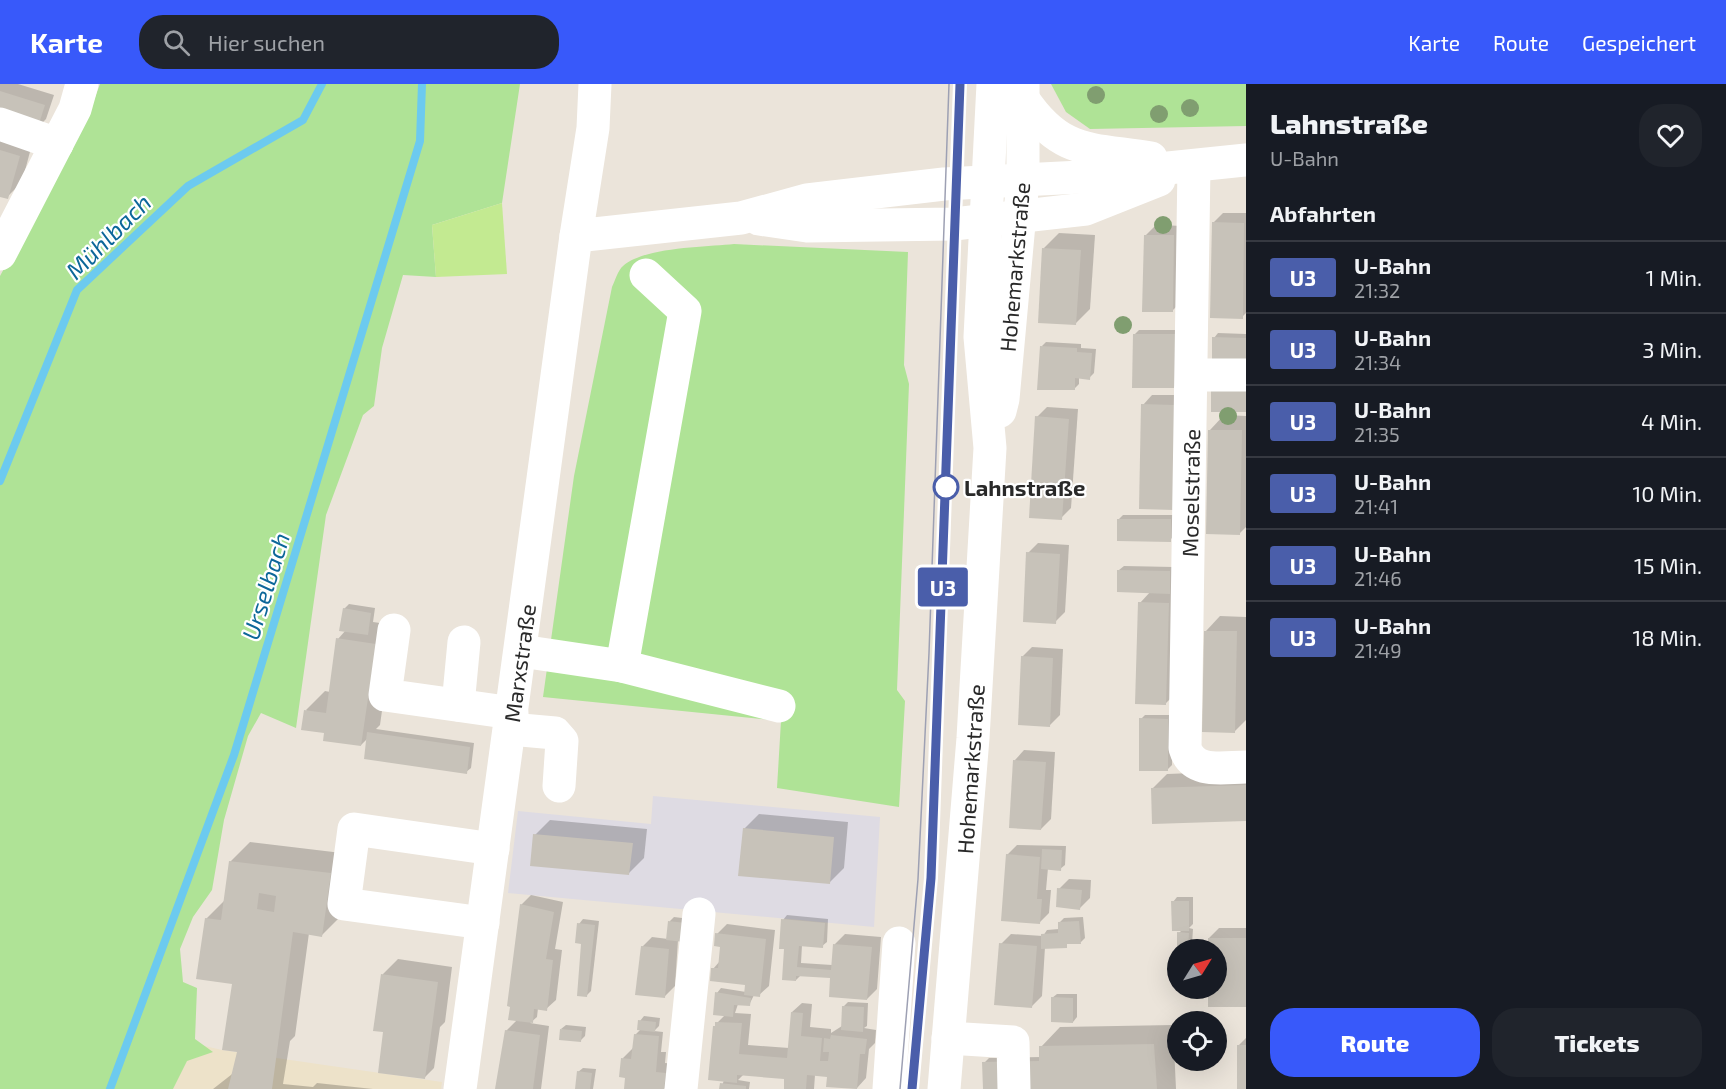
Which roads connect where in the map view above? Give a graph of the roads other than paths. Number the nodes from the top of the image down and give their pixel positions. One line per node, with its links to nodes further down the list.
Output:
1 (82, 84): 6 (street)
2 (595, 84): 14 (street, Marxstraße)
3 (993, 84): 10 (street, Hohemarkstraße)
4 (1023, 92): 8 (street); 9 (street, Hohemarkstraße)
5 (0, 124): 6 (street)
6 (57, 144): 15 (street)
7 (1246, 160): 8 (street)
8 (1194, 166): 9 (street); 11 (street); 17 (street, Moselstraße)
9 (1023, 180): 10 (street); 11 (street, Hohemarkstraße)
10 (989, 181): 12 (street); 13 (street, Hohemarkstraße)
11 (1020, 216): 13 (street); 19 (street, Hohemarkstraße)
12 (741, 218): 13 (street); 14 (street)
13 (987, 220): 19 (street, Hohemarkstraße)
14 (576, 237): 22 (street, Marxstraße)
15 (0, 254)
16 (646, 275): 23 (street)
17 (1192, 375): 18 (street); 27 (street, Moselstraße)
18 (1246, 375)
19 (990, 448): 33 (street, Hohemarkstraße)
20 (394, 630): 24 (street)
21 (464, 642): 24 (street)
22 (520, 651): 23 (street); 26 (street, Marxstraße)
23 (622, 666): 25 (street)
24 (458, 705): 26 (street)
25 (779, 706)
26 (511, 721): 28 (street); 29 (street, Marxstraße)
27 (1246, 767)
28 (559, 786)
29 (493, 849): 31 (street, Marxstraße); 31 (street)
30 (699, 914): 35 (street)
31 (483, 923): 34 (street, Marxstraße)
32 (898, 943): 36 (street)
33 (948, 1038): 37 (street, Hohemarkstraße); 38 (street)
34 (460, 1089)
35 (681, 1089)
36 (889, 1089)
37 (944, 1089)
38 (1014, 1089)

